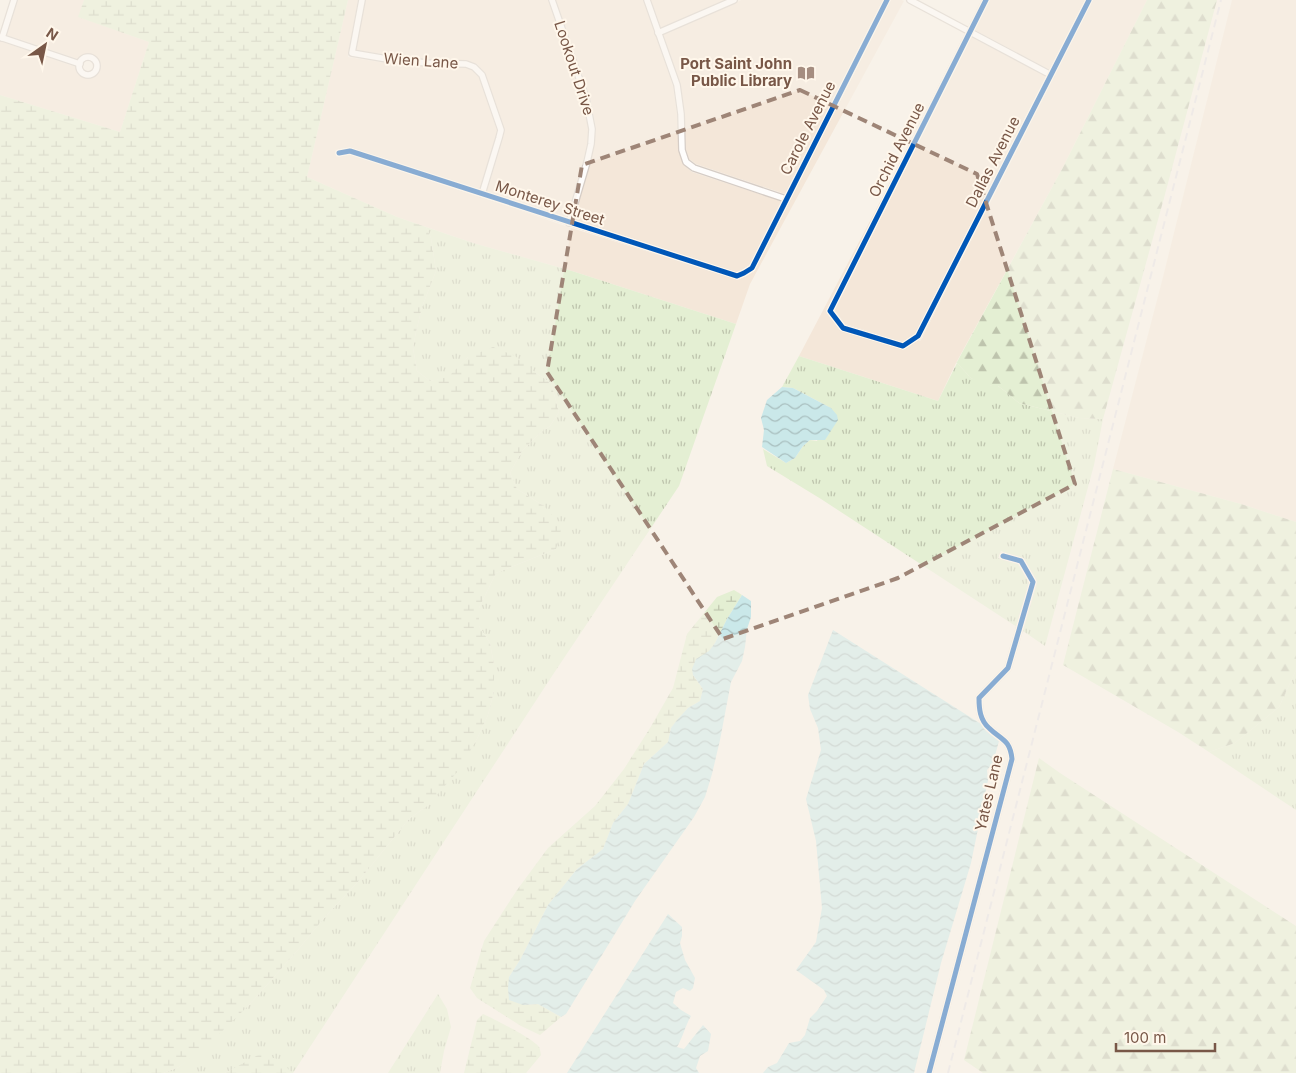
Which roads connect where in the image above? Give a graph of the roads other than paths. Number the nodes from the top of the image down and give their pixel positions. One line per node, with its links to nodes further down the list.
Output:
1 (14, 0): 12 (street)
2 (362, 0): 16 (street, Wien Lane)
3 (552, 0): 18 (street, Lookout Drive)
4 (648, 0): 11 (street)
5 (734, 0): 11 (street)
6 (887, 0): 17 (street, Carole Avenue)
7 (910, 0): 10 (street)
8 (986, 0): 10 (street, Orchid Avenue)
9 (1089, 0): 14 (street, Dallas Avenue)
10 (970, 32): 14 (street); 20 (street, Orchid Avenue)
11 (658, 33): 17 (street)
12 (1, 37): 13 (street)
13 (80, 64)
14 (1051, 75): 20 (street, Dallas Avenue)
15 (339, 153): 16 (street, Monterey Street)
16 (482, 194): 18 (street, Monterey Street)
17 (786, 198): 19 (street, Carole Avenue)
18 (569, 223): 19 (street, Monterey Street)
19 (752, 268)
20 (918, 336)
21 (1003, 556): 22 (street, Yates Lane)
22 (929, 1073)

